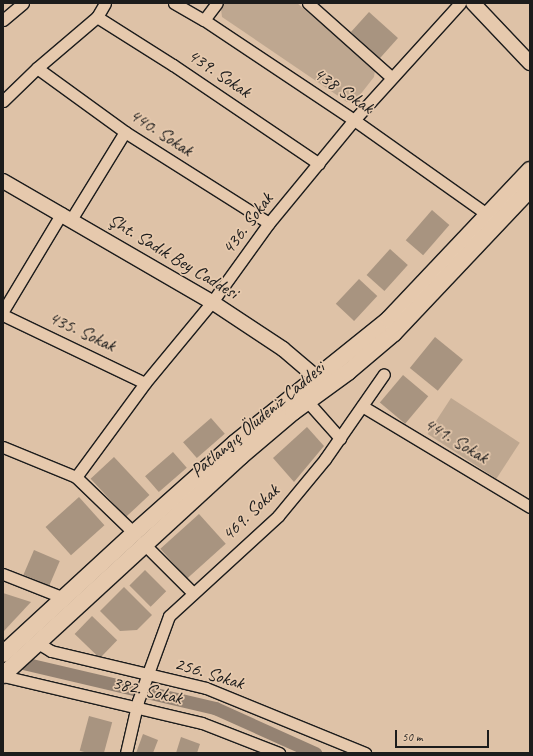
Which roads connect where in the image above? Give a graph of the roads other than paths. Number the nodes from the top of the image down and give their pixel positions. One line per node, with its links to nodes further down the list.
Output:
1 (22, 3): 9 (street)
2 (105, 3): 8 (street)
3 (174, 3): 10 (street, 438 Sokak)
4 (217, 3): 10 (street)
5 (308, 3): 13 (street)
6 (460, 3): 13 (street, 436. Sokak)
7 (473, 3): 11 (street)
8 (97, 17): 12 (street); 17 (street, 439. Sokak)
9 (3, 20)
10 (204, 20): 15 (street, 438 Sokak)
11 (530, 63)
12 (37, 68): 14 (street); 16 (street, 440. Sokak)
13 (390, 77): 15 (street, 436. Sokak)
14 (3, 101)
15 (354, 120): 17 (street, 436. Sokak); 21 (street, 438 Sokak)
16 (126, 132): 22 (street); 23 (street, 440. Sokak)
17 (319, 164): 23 (street, 436. Sokak)
18 (530, 170): 21 (main road, Patlangıç Öludeniz Caddesi)
19 (3, 181): 22 (street, Şht. Sadık Bey Caddesi)
20 (530, 189): 30 (main road, Patlangıç Öludeniz Caddesi)
21 (488, 215): 28 (main road, Patlangıç Öludeniz Caddesi)
22 (67, 216): 24 (street, Şht. Sadık Bey Caddesi); 25 (street)
23 (269, 223): 24 (street, 436. Sokak)
24 (212, 302): 28 (street, Şht. Sadık Bey Caddesi); 29 (street, 436. Sokak)
25 (3, 311)
26 (3, 315): 29 (street, 435. Sokak)
27 (384, 374): 31 (street, 469. Sokak)
28 (316, 377): 36 (main road, Patlangıç Öludeniz Caddesi)
29 (145, 383): 34 (street, 436. Sokak)
30 (307, 401): 32 (street); 37 (main road, Patlangıç Öludeniz Caddesi)
31 (362, 406): 32 (street, 469. Sokak); 35 (street, 441. Sokak)
32 (340, 438): 39 (street, 469. Sokak)
33 (3, 447): 34 (street)
34 (76, 477): 36 (street)
35 (530, 507)
36 (134, 533): 40 (main road, Patlangıç Öludeniz Caddesi)
37 (145, 545): 39 (street); 42 (main road, Patlangıç Öludeniz Caddesi)
38 (3, 574): 40 (street)
39 (192, 592): 44 (street, 469. Sokak)
40 (64, 598): 41 (main road, Patlangıç Öludeniz Caddesi)
41 (7, 646)
42 (32, 648): 43 (main road, Patlangıç Öludeniz Caddesi); 44 (street, 256. Sokak)
43 (5, 674): 45 (street, 382. Sokak)
44 (147, 678): 45 (street, 469. Sokak); 48 (street, 256. Sokak)
45 (137, 704): 46 (street, 469. Sokak); 47 (street, 382. Sokak)
46 (126, 753)
47 (279, 753)
48 (365, 753)

